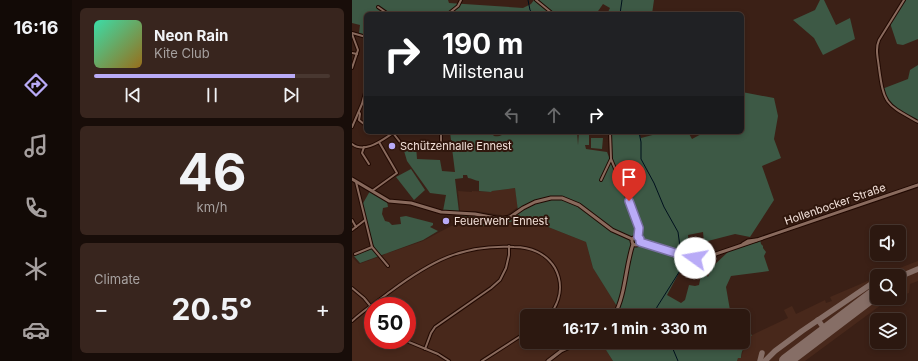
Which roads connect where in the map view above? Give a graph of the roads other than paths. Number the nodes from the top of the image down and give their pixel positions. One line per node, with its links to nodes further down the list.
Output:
1 (461, 0): 6 (street)
2 (536, 0): 7 (street)
3 (904, 0): 15 (street)
4 (378, 7): 5 (street)
5 (385, 12)
6 (450, 12)
7 (551, 12)
8 (352, 34): 9 (street); 11 (street)
9 (364, 37)
10 (352, 53): 11 (street)
11 (357, 54): 12 (street)
12 (352, 68)
13 (364, 95): 14 (street)
14 (359, 112): 16 (street); 17 (street)
15 (918, 122)
16 (364, 124)
17 (352, 127)
18 (391, 134): 22 (street)
19 (395, 134): 24 (street)
20 (441, 134): 24 (street)
21 (610, 134): 27 (street)
22 (379, 142): 25 (street); 32 (street)
23 (352, 144): 25 (street)
24 (441, 146): 26 (street)
25 (364, 147): 28 (street)
26 (452, 147)
27 (611, 159): 30 (street); 37 (street)
28 (369, 164)
29 (354, 180): 32 (main road); 34 (street)
30 (601, 180)
31 (918, 185): 39 (main road, Hollenbocker Straße)
32 (372, 191): 38 (main road)
33 (352, 220): 35 (street)
34 (365, 220): 35 (street); 42 (street)
35 (356, 227): 36 (street)
36 (352, 230)
37 (638, 237): 38 (main road); 39 (main road)
38 (632, 239): 40 (main road)
39 (640, 242): 40 (main road)
40 (634, 244): 49 (main road)
41 (509, 246): 46 (street); 48 (street); 54 (street)
42 (372, 247): 43 (street); 44 (street)
43 (355, 254)
44 (388, 266)
45 (352, 288): 47 (street)
46 (382, 297)
47 (364, 298)
48 (554, 309)
49 (617, 309)
50 (364, 311): 51 (street)
51 (352, 321)
52 (520, 337): 57 (street)
53 (416, 345): 54 (street)
54 (425, 349): 56 (street)
55 (565, 349): 58 (main road)
56 (449, 361)
57 (482, 361)
58 (548, 361)

